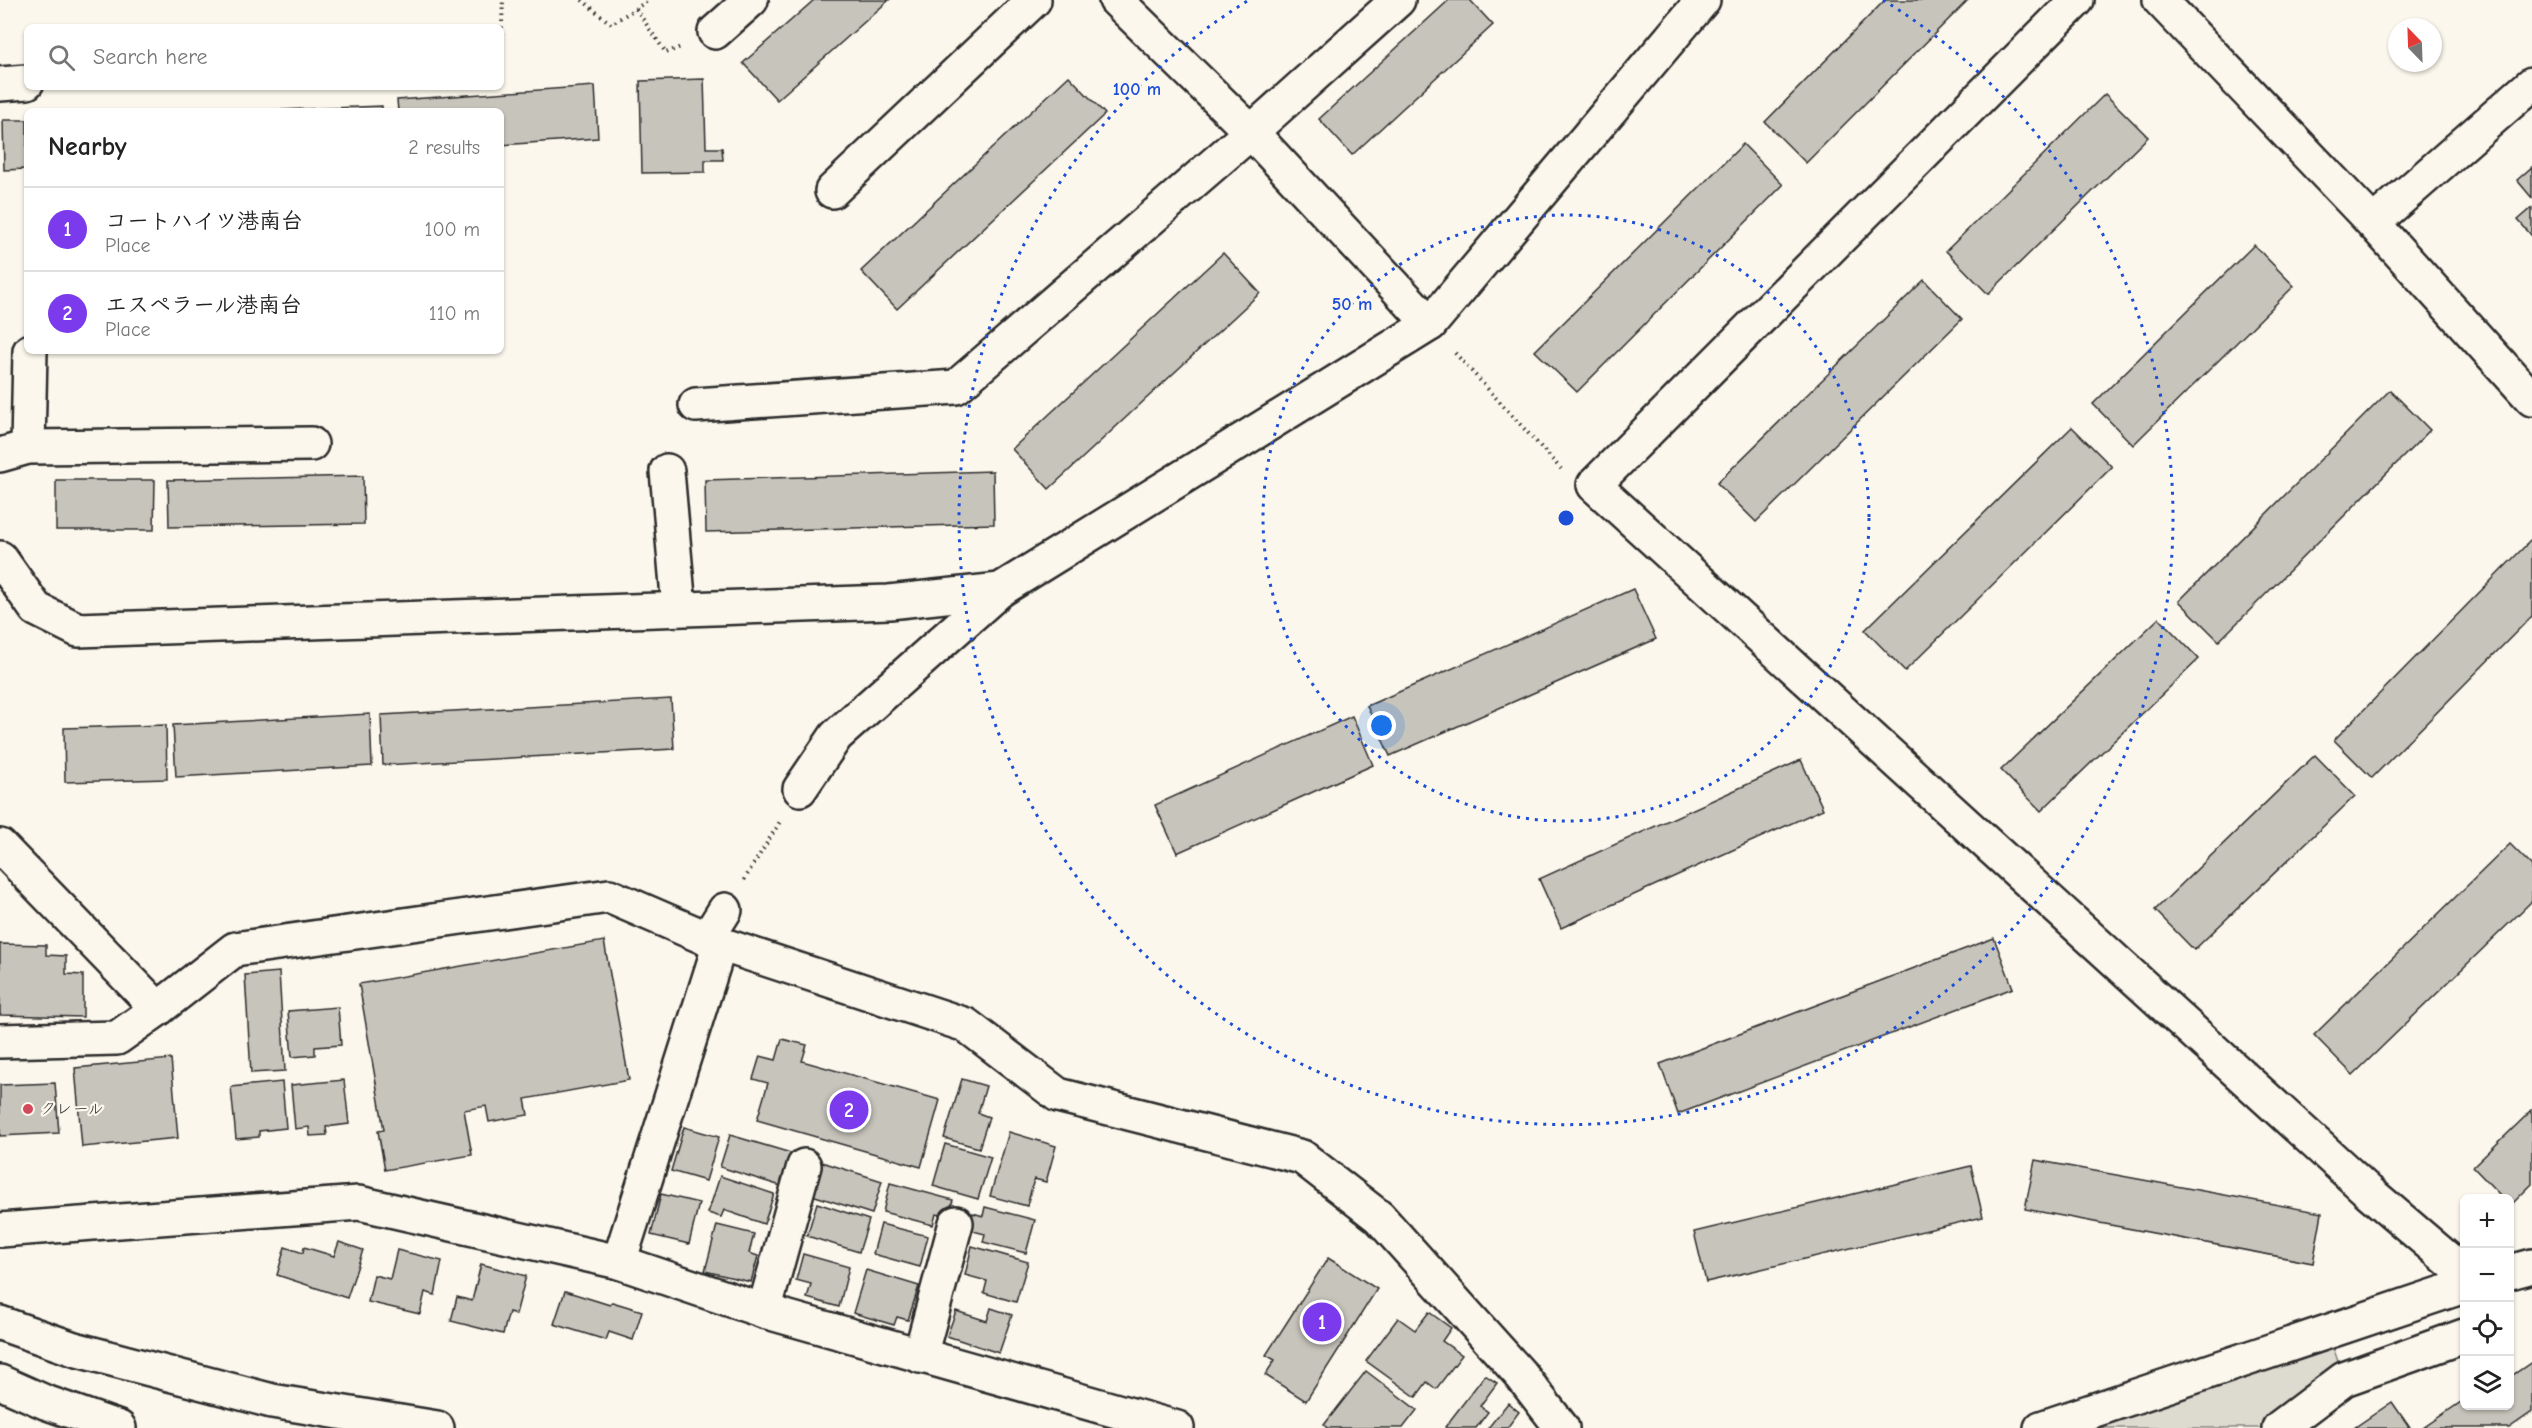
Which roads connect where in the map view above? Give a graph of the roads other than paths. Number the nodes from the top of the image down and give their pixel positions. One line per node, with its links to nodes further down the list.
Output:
1 (751, 0): 8 (main road)
2 (1034, 0): 13 (main road)
3 (1116, 0): 12 (main road)
4 (1398, 0): 12 (main road)
5 (1703, 0): 15 (main road)
6 (2077, 0): 36 (main road)
7 (2160, 0): 14 (main road)
8 (715, 32)
9 (24, 82): 10 (main road)
10 (0, 84)
11 (2532, 84): 14 (main road)
12 (1251, 132): 15 (main road); 18 (main road)
13 (832, 191)
14 (2373, 223): 17 (main road)
15 (1439, 335): 23 (main road)
16 (30, 354): 20 (main road)
17 (2532, 399)
18 (696, 405)
19 (311, 444): 20 (main road)
20 (14, 451)
21 (667, 471): 24 (main road)
22 (0, 558): 24 (main road)
23 (1000, 590): 24 (main road); 25 (main road)
24 (679, 609)
25 (800, 789)
26 (0, 846): 29 (main road)
27 (725, 910): 28 (main road)
28 (713, 942): 29 (main road); 34 (main road); 47 (main road)
29 (158, 1009): 30 (main road)
30 (0, 1041)
31 (804, 1166): 39 (main road)
32 (956, 1223): 42 (main road)
33 (0, 1230): 34 (main road)
34 (620, 1262): 39 (main road)
35 (2532, 1266): 37 (main road)
36 (2460, 1271)
37 (2514, 1271)
38 (2460, 1287): 48 (main road)
39 (764, 1311): 42 (main road)
40 (0, 1323): 45 (main road)
41 (2460, 1337): 49 (main road)
42 (920, 1356): 46 (main road)
43 (0, 1382): 44 (main road)
44 (119, 1428)
45 (437, 1428)
46 (1177, 1428)
47 (1562, 1428)
48 (2042, 1428)
49 (2279, 1428)

